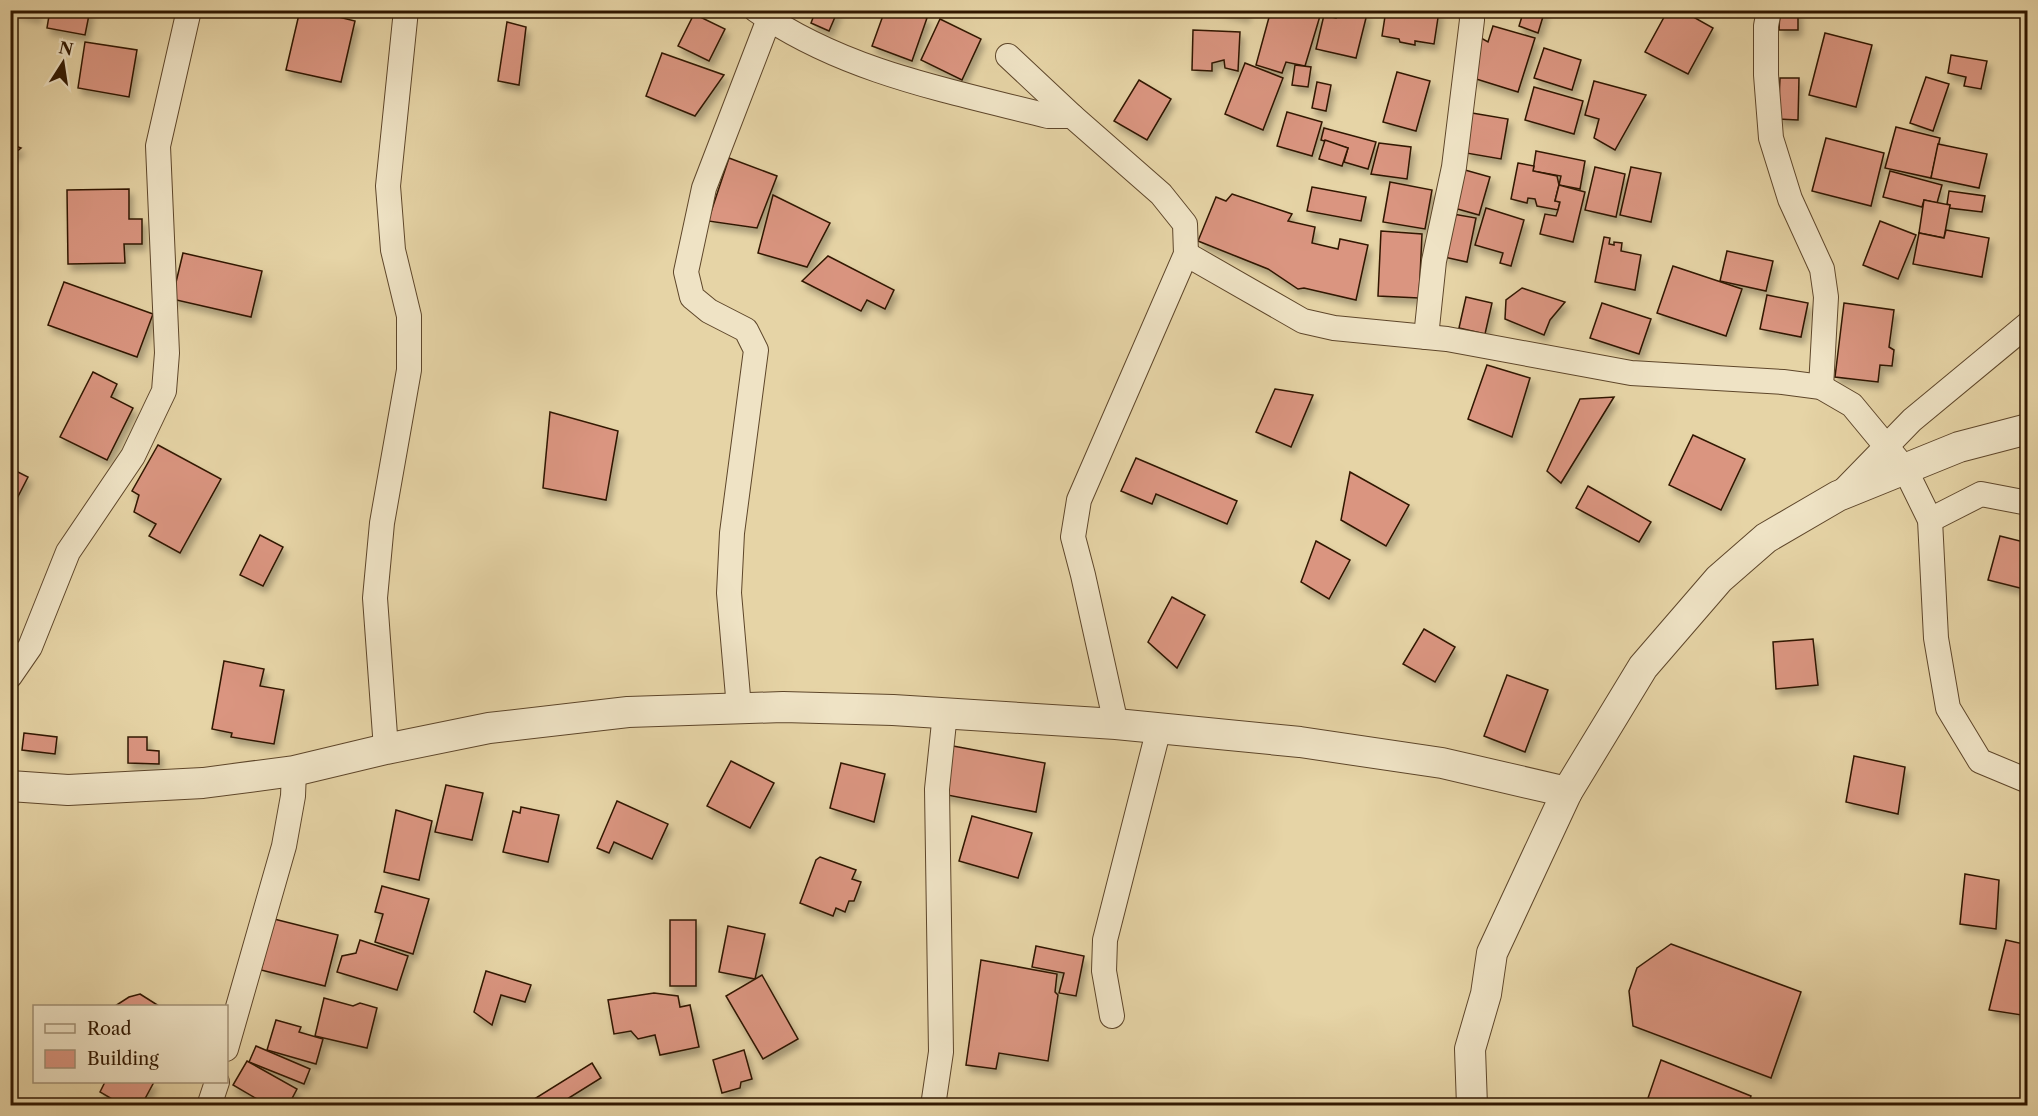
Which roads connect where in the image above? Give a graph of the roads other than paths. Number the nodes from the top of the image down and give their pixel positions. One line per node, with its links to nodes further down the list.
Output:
1 (189, 10): 18 (street)
2 (406, 10): 23 (street)
3 (1471, 10): 10 (street)
4 (1769, 10): 11 (street)
5 (763, 15): 7 (street); 19 (street)
6 (1008, 56): 7 (street)
7 (1072, 116): 8 (street)
8 (1186, 254): 10 (street); 21 (street)
9 (2028, 324): 13 (street)
10 (1426, 337): 11 (street)
11 (1821, 387): 13 (street)
12 (2028, 429): 14 (street)
13 (1885, 446): 14 (street); 15 (street)
14 (1905, 469): 15 (street); 17 (street)
15 (1838, 496): 27 (street)
16 (2028, 503): 17 (street)
17 (1930, 520): 25 (street)
18 (10, 676)
19 (739, 708): 20 (street); 23 (street)
20 (945, 713): 21 (street); 32 (street)
21 (1116, 724): 22 (street)
22 (1159, 728): 27 (street); 28 (street)
23 (386, 749): 24 (street)
24 (294, 771): 26 (street); 29 (street)
25 (2028, 781)
26 (10, 786)
27 (1567, 792): 33 (street)
28 (1112, 1016)
29 (228, 1042)
30 (217, 1083): 31 (street)
31 (209, 1106)
32 (933, 1106)
33 (1472, 1106)

